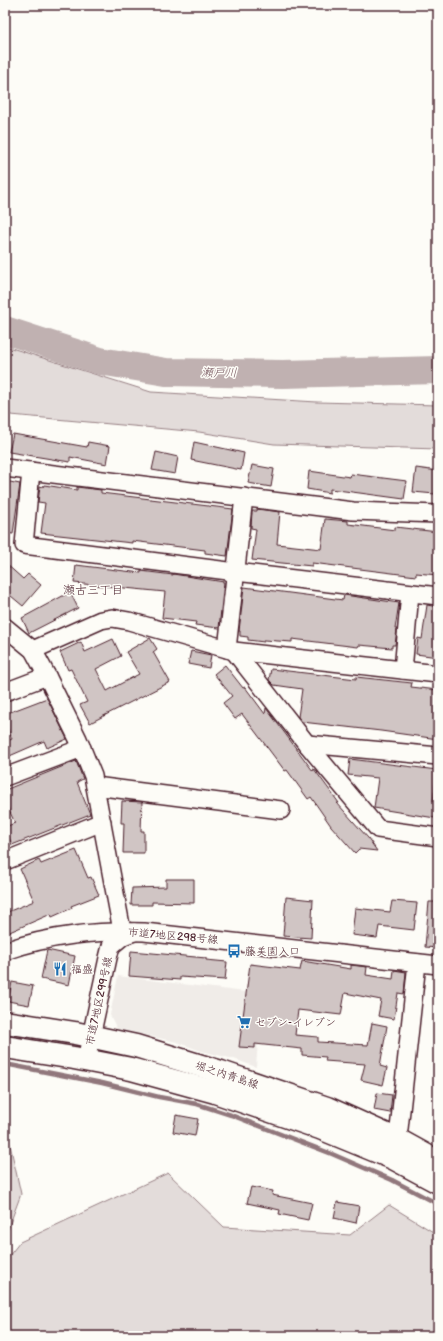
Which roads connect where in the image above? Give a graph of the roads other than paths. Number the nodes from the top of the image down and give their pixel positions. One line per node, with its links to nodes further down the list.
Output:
1 (5, 468): 2 (street)
2 (31, 471): 3 (street); 5 (street)
3 (244, 497): 4 (street); 5 (street)
4 (438, 514)
5 (236, 572): 6 (street); 10 (street)
6 (410, 593): 7 (street); 11 (street)
7 (438, 596)
8 (7, 631): 9 (street)
9 (32, 650): 10 (street); 13 (street)
10 (230, 650): 11 (street); 15 (street)
11 (403, 670): 12 (street)
12 (438, 674)
13 (47, 676): 14 (street); 16 (street)
14 (5, 692)
15 (307, 744): 17 (street); 22 (street)
16 (82, 748): 18 (street); 19 (street)
17 (438, 756)
18 (5, 777)
19 (95, 786): 20 (street); 21 (street)
20 (281, 810)
21 (102, 822): 23 (street); 24 (street)
22 (438, 837)
23 (5, 861)
24 (127, 933): 25 (street, 市道7地区298号線); 26 (street, 市道7地区298号線); 29 (street, 市道7地区299号線)
25 (5, 951)
26 (417, 963): 27 (street, 市道7地区298号線); 32 (street)
27 (438, 965)
28 (5, 1022): 29 (main road, 堀之内青島線)
29 (91, 1036): 31 (street, 市道7地区299号線); 32 (main road, 堀之内青島線)
30 (5, 1047): 31 (main road, 堀之内青島線)
31 (86, 1060): 32 (main road, 堀之内青島線)
32 (395, 1149): 33 (main road, 堀之内青島線); 34 (main road, 堀之内青島線)
33 (438, 1162)
34 (438, 1182)

